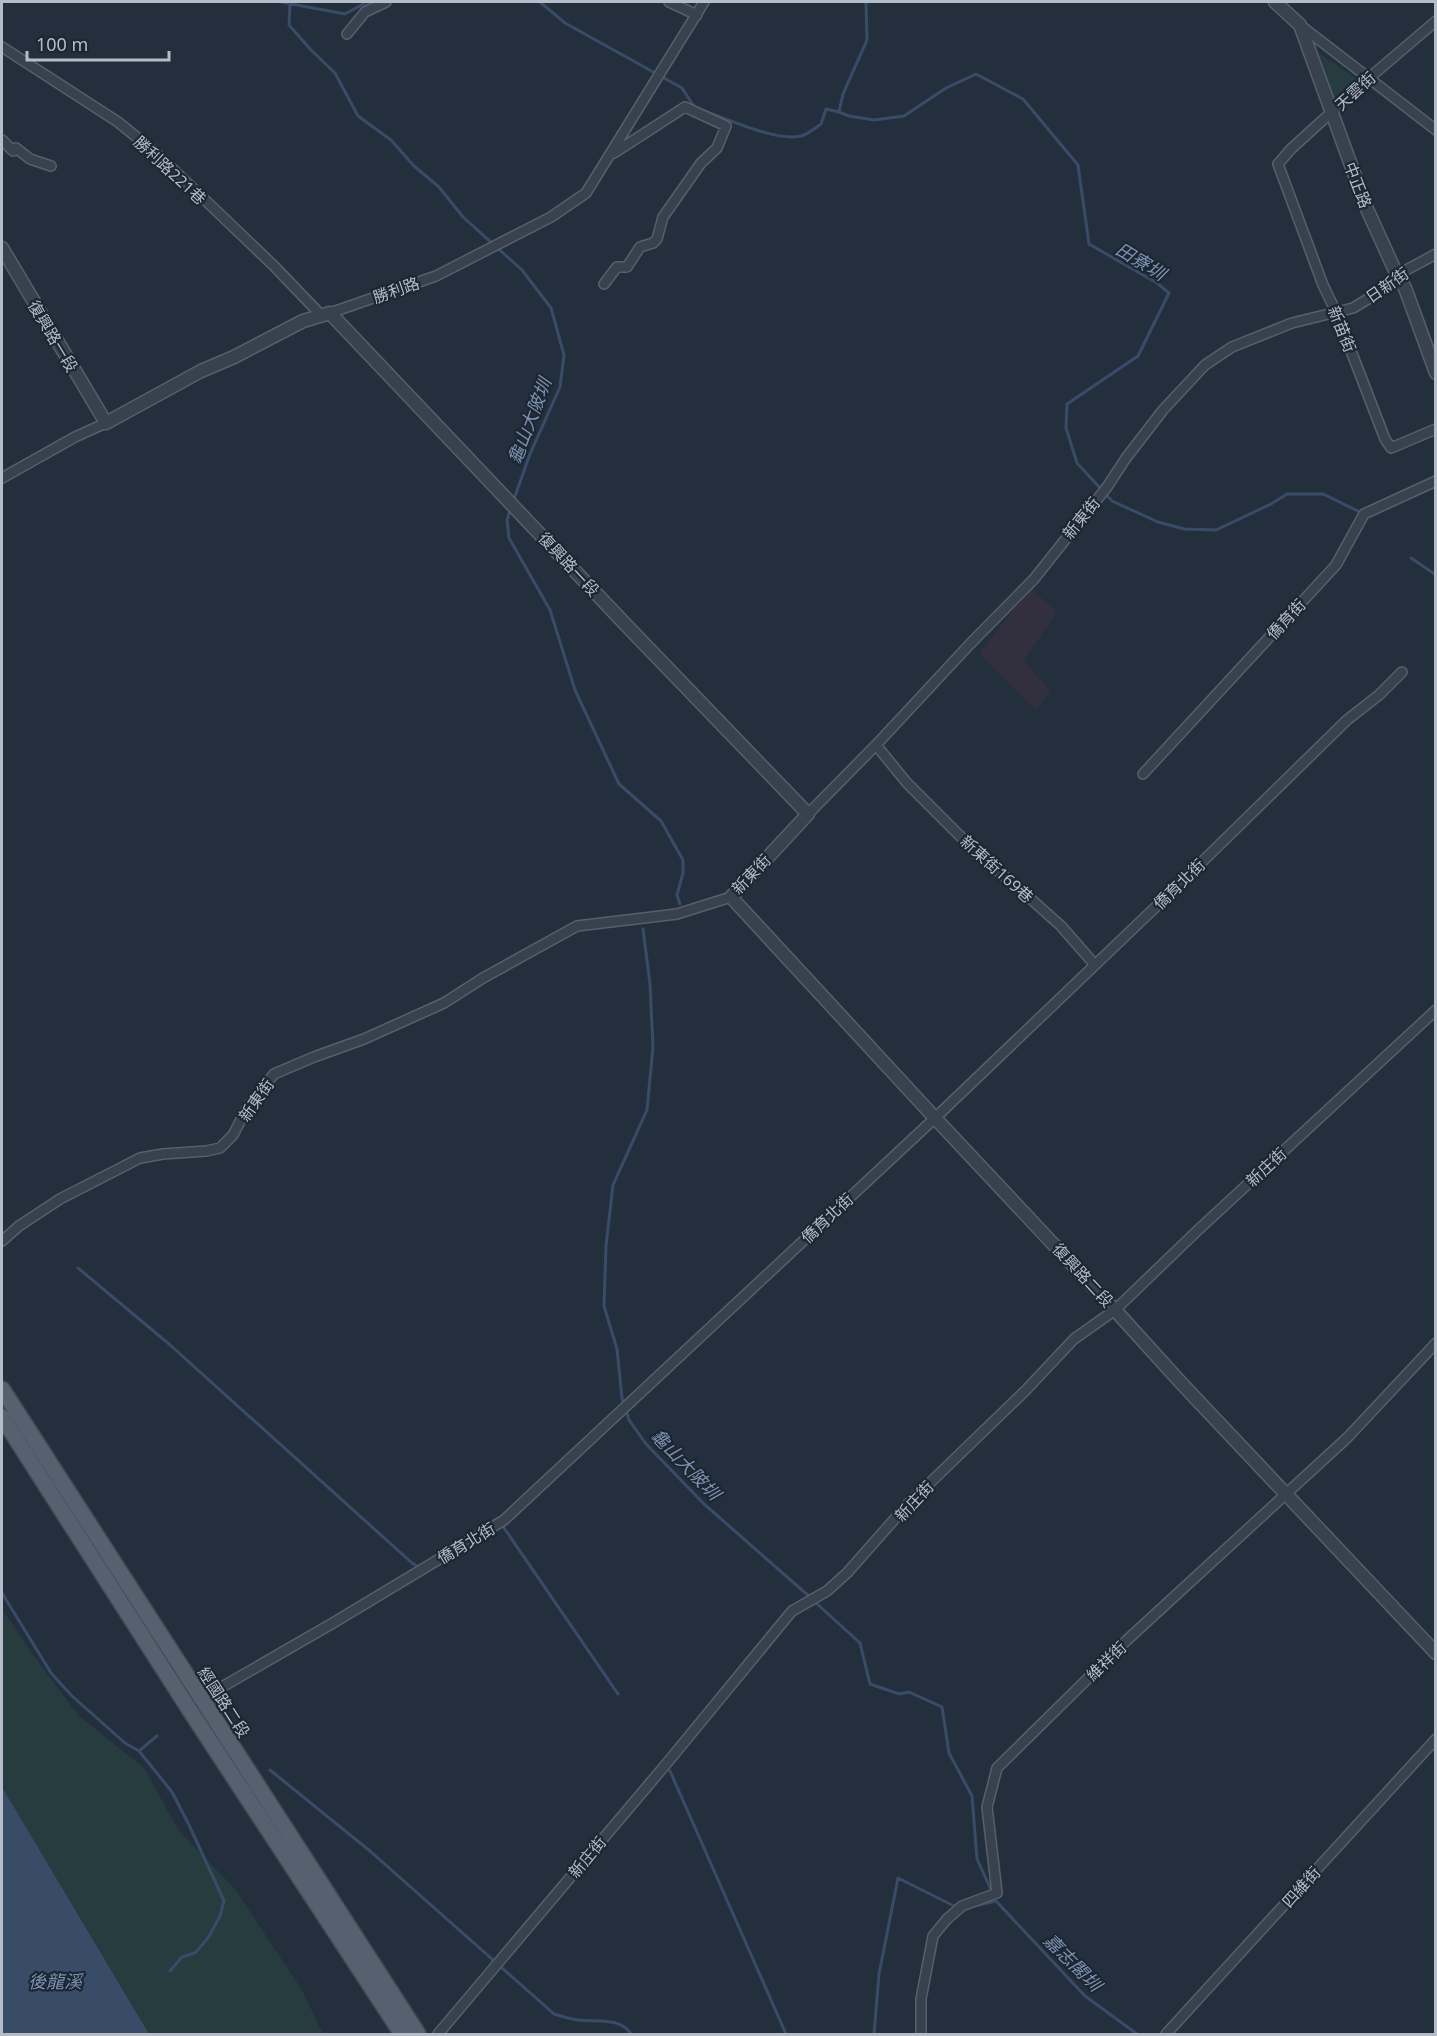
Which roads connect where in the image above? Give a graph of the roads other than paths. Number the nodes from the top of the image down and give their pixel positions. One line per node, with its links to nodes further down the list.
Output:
1 (386, 2): 8 (street)
2 (669, 2): 5 (street)
3 (704, 2): 5 (street, 勝利路)
4 (1275, 2): 7 (street, 中正路)
5 (697, 15): 14 (street, 勝利路)
6 (1436, 21): 10 (street, 天雲街)
7 (1300, 25): 10 (street); 11 (street, 中正路)
8 (347, 34)
9 (2, 47): 22 (street, 勝利路221巷)
10 (1369, 78): 11 (street, 天雲街); 12 (street)
11 (1330, 113): 15 (street, 天雲街); 19 (street, 中正路)
12 (1436, 130)
13 (2, 140): 16 (street)
14 (610, 155): 20 (street); 22 (street, 勝利路)
15 (1278, 164): 21 (street, 新苗街)
16 (51, 166)
17 (2, 248): 24 (street, 復興路一段)
18 (1436, 254): 19 (street, 日新街)
19 (1397, 276): 21 (street, 日新街); 23 (street, 中正路)
20 (604, 284)
21 (1336, 312): 25 (street, 新苗街); 29 (street, 新東街)
22 (325, 314): 24 (street, 勝利路); 31 (street, 復興路一段)
23 (1436, 373)
24 (106, 423): 26 (street, 勝利路)
25 (1436, 429)
26 (2, 478)
27 (1436, 481): 30 (street, 僑育街)
28 (1402, 672): 33 (street, 僑育北街)
29 (876, 745): 31 (street, 新東街); 33 (street, 新東街169巷)
30 (1143, 774)
31 (808, 814): 32 (street, 新東街)
32 (731, 897): 35 (street, 復興路二段); 36 (street, 新東街)
33 (1095, 965): 35 (street, 僑育北街)
34 (1436, 1010): 37 (street, 新庄街)
35 (935, 1118): 37 (street, 復興路二段); 43 (street, 僑育北街)
36 (2, 1241)
37 (1115, 1310): 41 (street, 復興路二段); 47 (street, 新庄街)
38 (1436, 1343): 41 (street, 維祥街)
39 (2, 1389): 43 (main road, 經國路二段)
40 (2, 1417): 45 (main road, 經國路二段)
41 (1287, 1494): 42 (street, 復興路二段); 48 (street, 維祥街)
42 (1436, 1653)
43 (201, 1699): 46 (main road, 經國路二段)
44 (1436, 1738): 49 (street, 四維街)
45 (402, 2034)
46 (418, 2034)
47 (438, 2034)
48 (921, 2034)
49 (1166, 2034)

